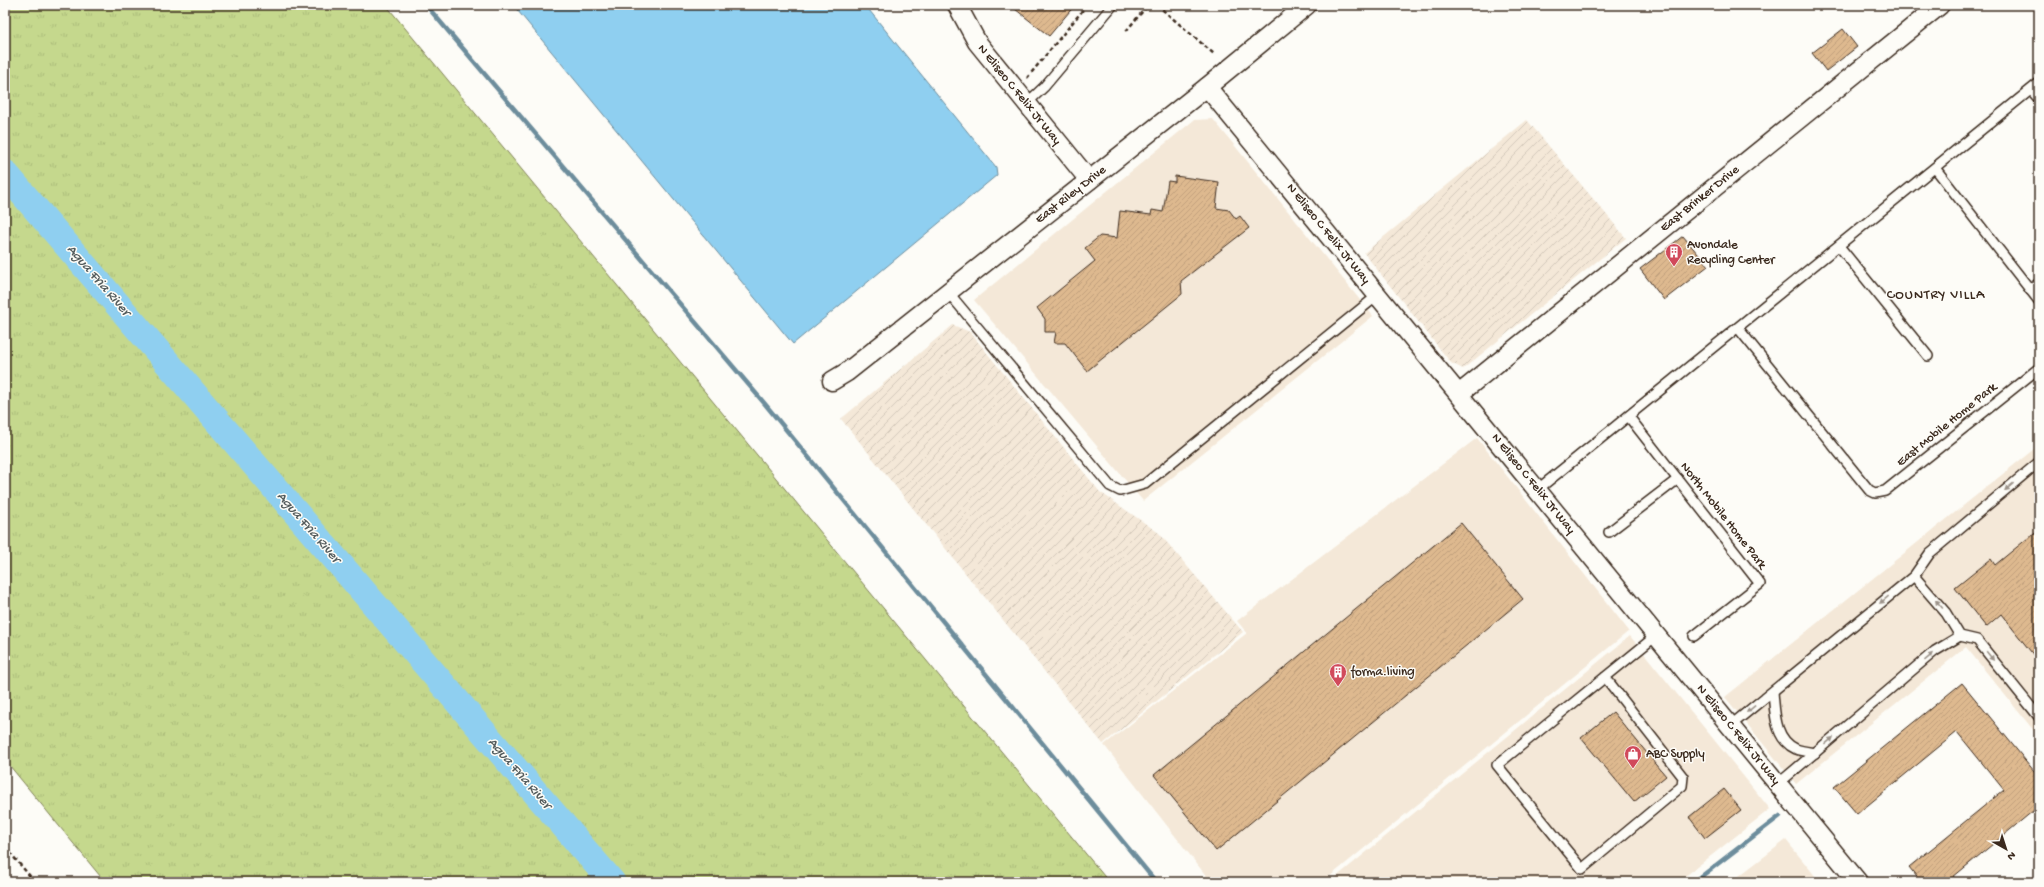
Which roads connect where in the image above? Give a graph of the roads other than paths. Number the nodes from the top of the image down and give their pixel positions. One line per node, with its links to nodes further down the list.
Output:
1 (957, 5): 9 (street, N Eliseo C Felix Jr Way)
2 (1113, 5): 9 (lane)
3 (1308, 5): 6 (street, East Riley Drive)
4 (1940, 5): 22 (street, East Brinker Drive)
5 (2039, 83): 7 (lane)
6 (1207, 87): 11 (street, East Riley Drive); 16 (street, N Eliseo C Felix Jr Way)
7 (2031, 90): 8 (lane); 10 (lane)
8 (2039, 100)
9 (1026, 104): 11 (street, N Eliseo C Felix Jr Way)
10 (1935, 168): 12 (lane); 14 (lane)
11 (1089, 180): 15 (street, East Riley Drive)
12 (1839, 246): 18 (lane); 19 (lane)
13 (2039, 283): 14 (lane)
14 (2030, 290): 17 (lane)
15 (948, 292): 16 (lane); 21 (street, East Riley Drive)
16 (1378, 295): 22 (street, N Eliseo C Felix Jr Way)
17 (2039, 301)
18 (1738, 328): 20 (lane, East Mobile Home Park); 23 (lane)
19 (1928, 356)
20 (2039, 368)
21 (832, 381)
22 (1459, 394): 26 (street, N Eliseo C Felix Jr Way)
23 (1629, 417): 25 (lane, North Mobile Home Park); 26 (lane)
24 (2039, 462): 28 (lane, one-way to 28)
25 (1678, 479): 27 (lane); 30 (lane, North Mobile Home Park)
26 (1537, 490): 29 (street, N Eliseo C Felix Jr Way)
27 (1609, 532)
28 (1914, 576): 31 (lane, one-way to 28); 33 (lane, one-way to 33)
29 (1657, 635): 32 (lane); 35 (street, N Eliseo C Felix Jr Way)
30 (1694, 636)
31 (1960, 636): 34 (lane, one-way to 34); 36 (lane, one-way to 31)
32 (1605, 677): 32 (lane)
33 (1773, 692): 35 (lane, one-way to 35); 36 (lane)
34 (2039, 717)
35 (1730, 726): 37 (street, N Eliseo C Felix Jr Way)
36 (1814, 753): 37 (lane)
37 (1778, 784): 38 (street, N Eliseo C Felix Jr Way)
38 (1858, 882)

